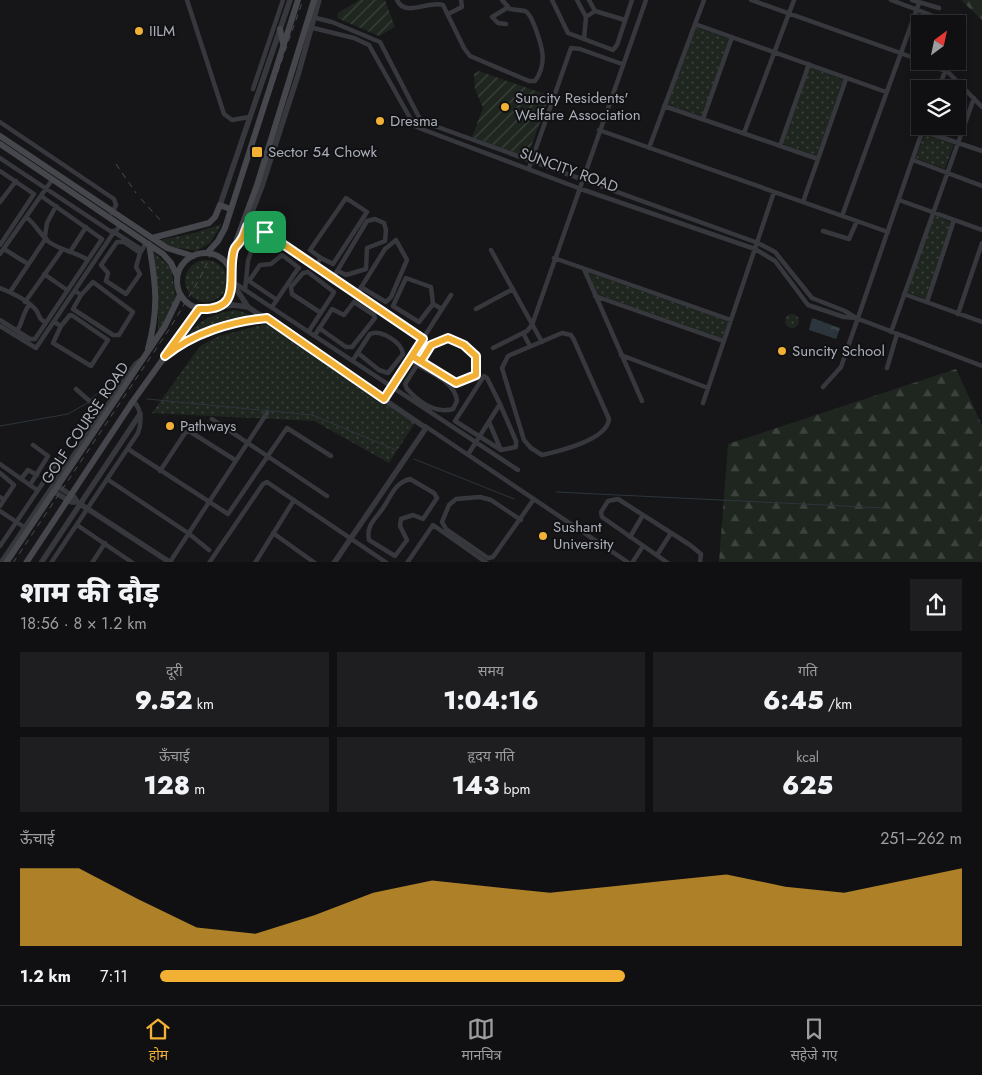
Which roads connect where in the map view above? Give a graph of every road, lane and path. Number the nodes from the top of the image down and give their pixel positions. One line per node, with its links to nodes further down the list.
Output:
1 (187, 0): 53 (street)
2 (284, 0): 48 (street)
3 (290, 0): 36 (street)
4 (298, 0): 39 (main road)
5 (314, 0): 30 (main road)
6 (319, 0): 30 (street)
7 (397, 0): 22 (street)
8 (445, 0): 22 (street)
9 (461, 0): 28 (street)
10 (502, 0): 23 (street)
11 (552, 0): 38 (street)
12 (577, 0): 31 (street)
13 (589, 0): 26 (street)
14 (632, 0): 32 (street)
15 (646, 0): 43 (street)
16 (704, 0): 34 (street)
17 (751, 0): 27 (street)
18 (794, 0): 27 (street)
19 (892, 0): 25 (street)
20 (912, 0): 21 (street)
21 (919, 3): 24 (street); 25 (street)
22 (444, 7): 28 (street)
23 (507, 8): 28 (street); 33 (street)
24 (939, 8)
25 (917, 9): 29 (street); 41 (street)
26 (595, 11): 31 (street); 32 (street)
27 (789, 13): 40 (street); 41 (street)
28 (448, 14)
29 (930, 15)
30 (311, 16): 35 (main road); 68 (street)
31 (586, 18): 38 (street)
32 (625, 20): 38 (street)
33 (506, 24)
34 (695, 24): 37 (street); 51 (street)
35 (308, 27): 70 (street, SUNCITY ROAD); 94 (street); 106 (main road)
36 (280, 29): 39 (main road); 53 (street)
37 (732, 37): 40 (street); 54 (street)
38 (584, 39)
39 (283, 45): 86 (main road)
40 (774, 53): 44 (street); 57 (street)
41 (902, 53): 42 (street); 49 (street)
42 (911, 57)
43 (622, 64): 56 (street); 68 (street)
44 (809, 64): 46 (street); 63 (street)
45 (946, 70): 47 (street); 50 (street)
46 (846, 79): 49 (street); 67 (street)
47 (942, 80)
48 (253, 89)
49 (886, 92): 89 (street)
50 (974, 98): 52 (street); 61 (street)
51 (664, 106): 54 (street); 64 (street)
52 (982, 107)
53 (249, 117): 84 (street)
54 (703, 119): 57 (street)
55 (0, 122): 88 (street)
56 (600, 130): 64 (street); 74 (street)
57 (744, 133): 63 (street)
58 (922, 135): 69 (street)
59 (941, 135): 61 (street)
60 (0, 136): 88 (main road)
61 (958, 142): 65 (street); 72 (street)
62 (3, 146): 66 (street); 73 (main road)
63 (780, 146): 67 (street)
64 (649, 148): 79 (street)
65 (982, 151)
66 (0, 158): 77 (street)
67 (818, 159): 83 (street)
68 (532, 160): 70 (street); 74 (street)
69 (913, 160): 72 (street); 81 (street)
70 (529, 168): 78 (street, SUNCITY ROAD)
71 (0, 171): 75 (street)
72 (946, 173): 76 (street); 87 (street)
73 (52, 180): 77 (street); 93 (main road)
74 (584, 180): 78 (street); 103 (street)
75 (16, 181): 82 (street); 105 (street)
76 (982, 186)
77 (46, 189): 80 (street); 99 (street)
78 (581, 189): 109 (street, SUNCITY ROAD); 116 (street)
79 (774, 192): 83 (street); 103 (street)
80 (41, 196): 85 (street); 90 (street)
81 (899, 200): 87 (street); 100 (street)
82 (0, 202)
83 (803, 202): 89 (street)
84 (220, 205): 86 (main road); 102 (main road)
85 (56, 206): 95 (street); 101 (street)
86 (230, 209): 112 (main road)
87 (932, 212): 91 (street); 137 (street)
88 (112, 213): 102 (main road)
89 (842, 216): 92 (street)
90 (26, 217): 101 (street); 105 (street)
91 (954, 220): 97 (street); 141 (street)
92 (857, 222): 98 (street); 100 (street)
93 (120, 225): 99 (street); 102 (main road)
94 (247, 226): 96 (street); 106 (street)
95 (86, 227): 111 (street); 117 (street)
96 (258, 229): 119 (street); 131 (street)
97 (982, 230)
98 (823, 231)
99 (114, 232): 110 (street); 132 (street)
100 (888, 232): 153 (street)
101 (45, 237): 107 (street); 118 (street)
102 (149, 242): 110 (street); 114 (main road); 124 (main road); 177 (main road)
103 (758, 243): 109 (street); 153 (street)
104 (982, 243): 151 (street)
105 (2, 247): 113 (street); 118 (street)
106 (234, 248): 122 (main road)
107 (62, 250): 111 (street); 123 (street)
108 (490, 250): 128 (street)
109 (756, 250): 153 (street, SUNCITY ROAD); 155 (street)
110 (141, 251): 110 (street)
111 (70, 252): 117 (street)
112 (207, 253): 114 (main road); 122 (main road)
113 (0, 254)
114 (193, 256): 124 (main road)
115 (321, 258): 115 (street); 119 (street)
116 (554, 258): 120 (street); 159 (street)
117 (88, 260): 130 (street)
118 (28, 264): 133 (street)
119 (315, 266): 125 (street)
120 (584, 269): 139 (street); 155 (street)
121 (338, 271): 121 (street); 125 (street)
122 (232, 273): 126 (main road)
123 (44, 274): 130 (street); 142 (street)
124 (177, 276): 138 (main road)
125 (333, 278): 135 (street)
126 (233, 283): 131 (street); 144 (main road); 145 (street)
127 (362, 287): 127 (street); 135 (street)
128 (513, 289): 149 (street); 159 (street)
129 (1, 290): 133 (street)
130 (67, 290): 156 (street)
131 (245, 290): 146 (street)
132 (75, 291): 134 (street); 157 (street)
133 (10, 292): 142 (street)
134 (81, 294): 134 (street)
135 (357, 294): 169 (street)
136 (451, 294): 148 (street)
137 (904, 294): 141 (street); 165 (street)
138 (180, 295): 147 (main road); 177 (main road, GOLF COURSE ROAD)
139 (594, 296): 170 (street); 175 (street)
140 (277, 300): 140 (street); 146 (street)
141 (927, 302): 151 (street)
142 (27, 304): 156 (street); 163 (street)
143 (434, 304): 143 (street); 148 (street)
144 (217, 307): 145 (street); 147 (main road)
145 (248, 307): 152 (street)
146 (272, 307): 164 (street)
147 (199, 309): 176 (main road, GOLF COURSE ROAD)
148 (442, 309): 169 (street)
149 (476, 309)
150 (321, 313): 150 (street); 164 (street)
151 (958, 314): 158 (street)
152 (267, 318): 176 (main road); 187 (street)
153 (856, 318): 165 (street); 183 (street)
154 (0, 320): 163 (street)
155 (731, 320): 170 (street)
156 (45, 322): 163 (street)
157 (54, 322): 160 (street); 161 (street)
158 (982, 322)
159 (532, 325): 166 (street); 171 (street)
160 (0, 326)
161 (61, 326): 161 (street)
162 (319, 328): 162 (street); 168 (street)
163 (17, 331)
164 (309, 331): 168 (street)
165 (891, 332): 167 (street)
166 (523, 333): 172 (street); 173 (street)
167 (897, 334): 181 (street); 182 (street)
168 (315, 335): 179 (street)
169 (423, 339): 178 (street)
170 (724, 341): 185 (street)
171 (542, 342): 172 (street); 172 (street)
172 (530, 346)
173 (493, 348)
174 (358, 353): 174 (street); 179 (street)
175 (621, 355): 185 (street); 189 (street)
176 (165, 356): 188 (main road, GOLF COURSE ROAD)
177 (144, 357): 193 (main road, GOLF COURSE ROAD)
178 (411, 358): 180 (street); 184 (street)
179 (353, 360): 184 (street)
180 (419, 363): 180 (street); 180 (street)
181 (981, 367)
182 (887, 368)
183 (823, 387)
184 (392, 388): 187 (street); 201 (street)
185 (708, 388): 190 (street)
186 (76, 389): 193 (street)
187 (384, 399): 197 (street)
188 (133, 401): 194 (street); 224 (main road, GOLF COURSE ROAD)
189 (642, 402)
190 (703, 403)
191 (500, 404): 196 (street); 198 (street); 205 (street)
192 (267, 413): 199 (street)
193 (104, 414): 220 (main road, GOLF COURSE ROAD); 239 (street)
194 (140, 414): 203 (street); 229 (street)
195 (212, 419): 199 (street)
196 (489, 422): 198 (street); 205 (street)
197 (425, 426): 207 (street); 228 (street)
198 (479, 437): 200 (street); 201 (street)
199 (247, 442): 208 (street); 211 (street)
200 (488, 442): 204 (street); 205 (street)
201 (475, 443): 204 (street); 207 (street)
202 (33, 445): 216 (street)
203 (128, 449): 214 (street); 218 (street)
204 (483, 449): 210 (street); 213 (street)
205 (500, 450)
206 (64, 452): 221 (street)
207 (469, 453): 210 (street)
208 (267, 455): 209 (street); 222 (street); 227 (street)
209 (331, 456)
210 (477, 459): 225 (street)
211 (235, 460): 214 (street); 227 (street)
212 (0, 464): 217 (street)
213 (518, 470)
214 (160, 471): 227 (street)
215 (0, 473): 223 (street)
216 (37, 475): 217 (street); 219 (street)
217 (21, 479): 219 (street)
218 (107, 479): 232 (street); 240 (street)
219 (30, 485): 221 (street)
220 (55, 489): 224 (street); 239 (main road, GOLF COURSE ROAD)
221 (37, 490): 237 (street)
222 (327, 496)
223 (2, 498): 231 (street)
224 (70, 498): 229 (street); 254 (main road, GOLF COURSE ROAD)
225 (534, 499): 236 (street); 266 (street)
226 (294, 500): 242 (street); 244 (street); 259 (street)
227 (208, 502): 240 (street)
228 (376, 502): 230 (street); 234 (street); 244 (street)
229 (78, 503): 232 (street); 255 (street)
230 (385, 504): 234 (street); 234 (street)
231 (0, 506)
232 (88, 508): 238 (street); 251 (street)
233 (0, 510): 237 (street)
234 (382, 510)
235 (643, 515): 241 (street); 243 (street); 243 (street)
236 (521, 520): 236 (street)
237 (16, 521): 239 (street); 246 (street)
238 (77, 525): 245 (street); 256 (street)
239 (27, 528): 252 (street); 253 (main road, GOLF COURSE ROAD)
240 (188, 533): 248 (street); 251 (street)
241 (671, 533): 249 (street); 268 (street)
242 (273, 534): 260 (street); 261 (street)
243 (630, 537): 247 (street)
244 (351, 539): 250 (street); 262 (street)
245 (105, 543): 257 (street); 258 (street)
246 (0, 546)
247 (643, 546): 249 (street); 266 (street)
248 (209, 550)
249 (657, 555): 267 (street)
250 (379, 560): 263 (street)
251 (166, 561)
252 (1, 562)
253 (6, 562)
254 (26, 562)
255 (41, 562)
256 (51, 562)
257 (92, 562)
258 (133, 562)
259 (209, 562)
260 (255, 562)
261 (314, 562)
262 (334, 562)
263 (387, 562)
264 (407, 562): 265 (street)
265 (487, 562)
266 (631, 562)
267 (668, 562)
268 (700, 562)

